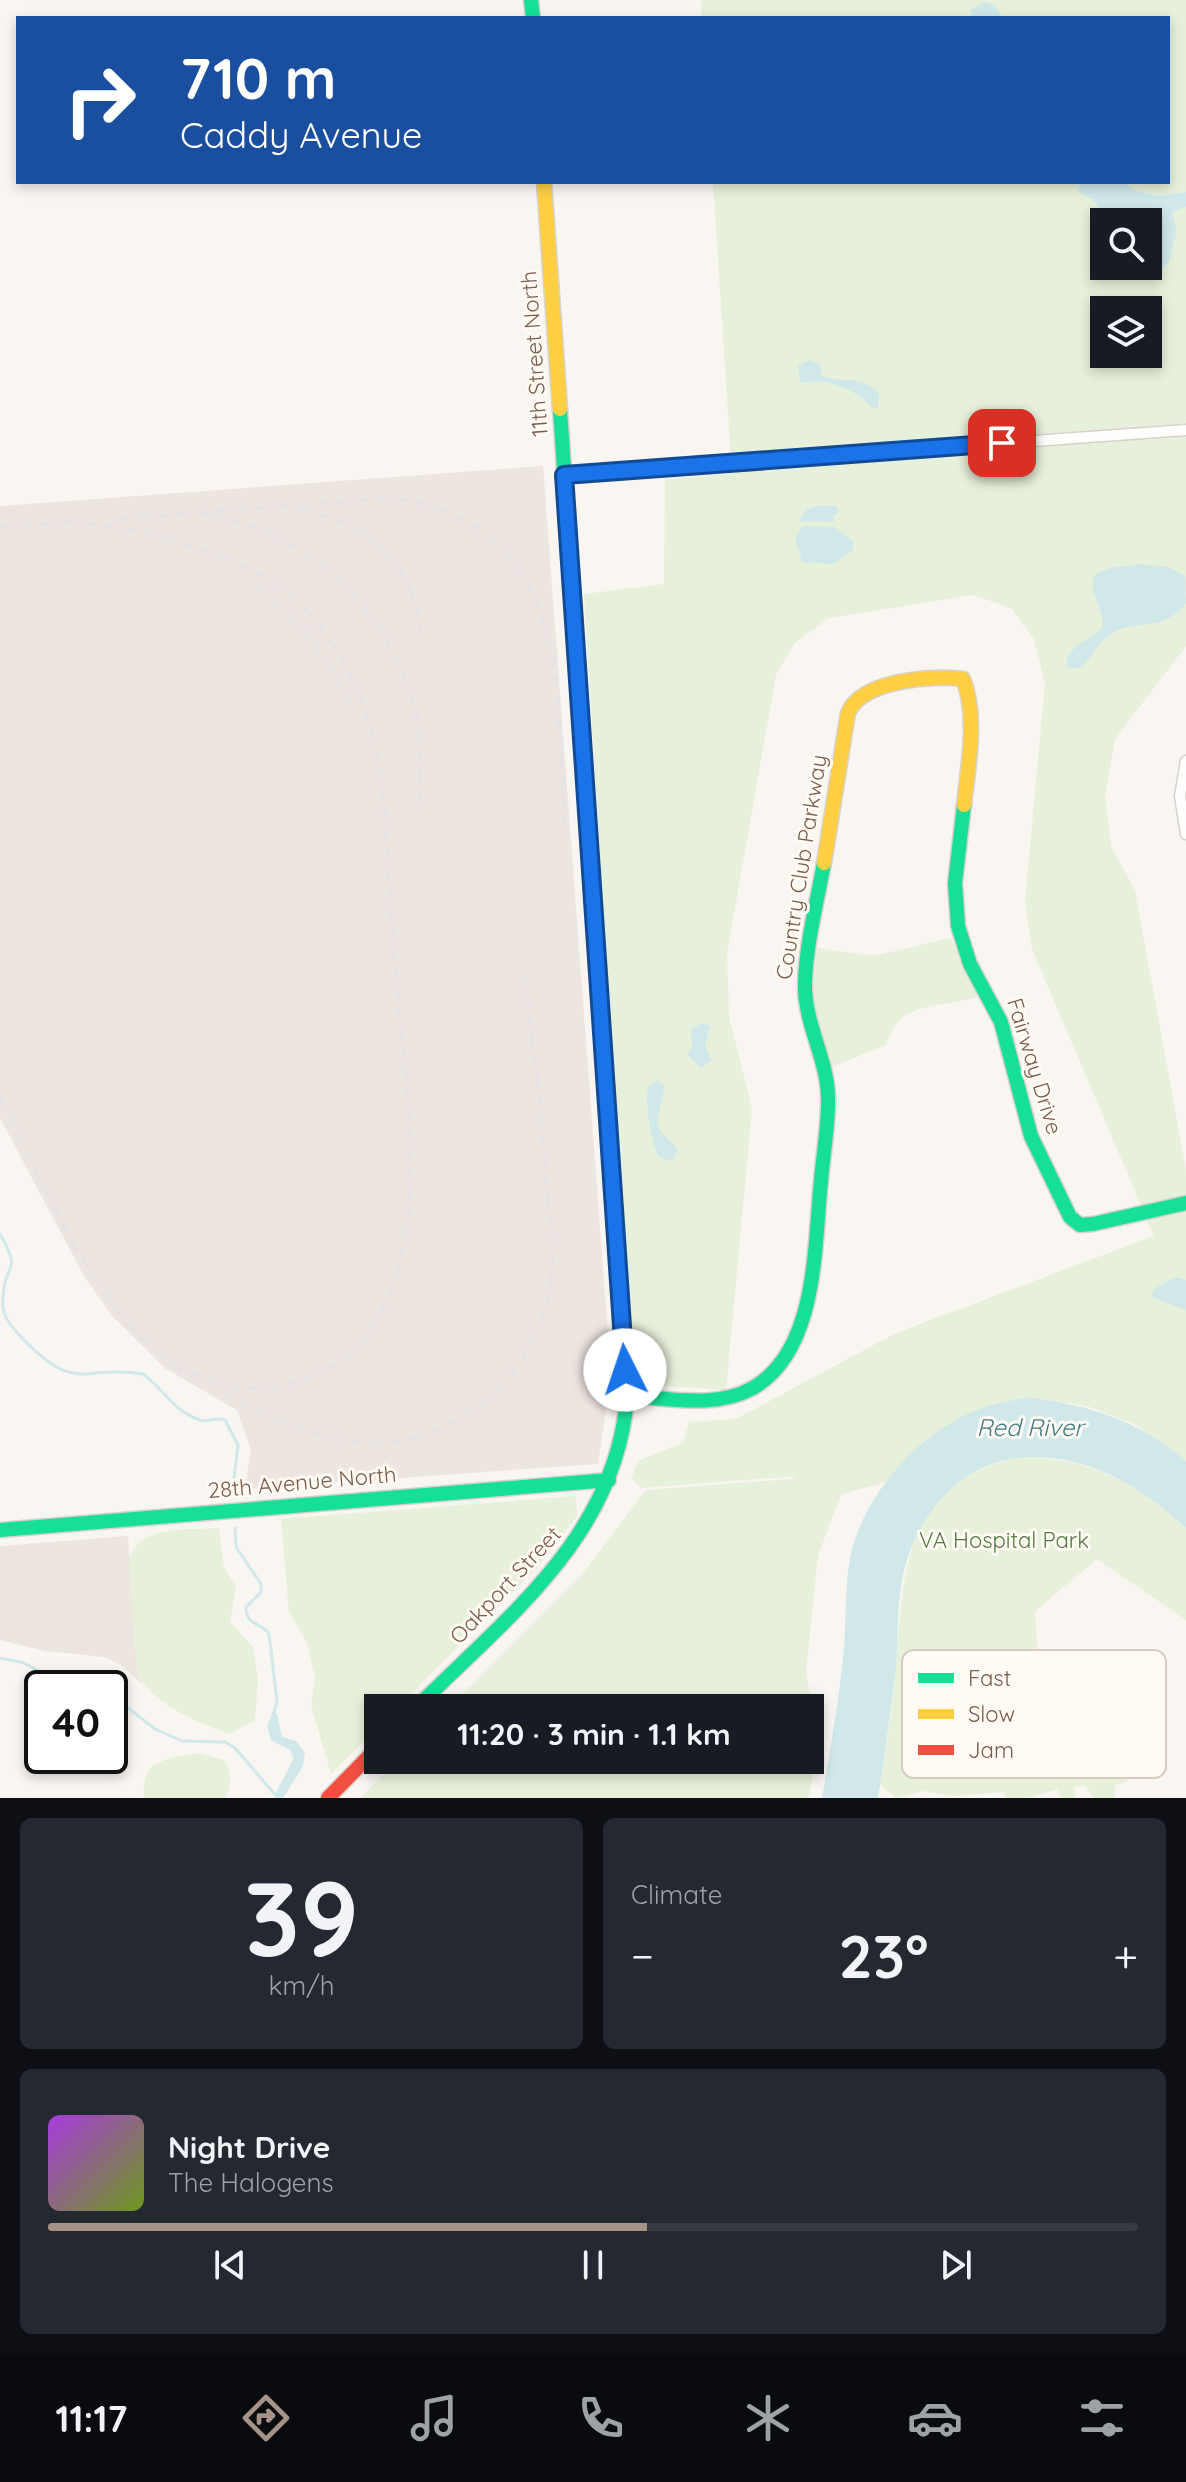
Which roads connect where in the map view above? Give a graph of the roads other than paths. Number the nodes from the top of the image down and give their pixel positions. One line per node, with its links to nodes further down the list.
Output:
1 (544, 184): 3 (street, 11th Street North)
2 (1186, 430): 3 (street)
3 (564, 475): 8 (street, 11th Street North)
4 (963, 679): 7 (street, Fairway Drive); 8 (street, Country Club Parkway)
5 (1186, 761): 6 (street)
6 (1186, 834)
7 (1186, 1203)
8 (627, 1396): 9 (street, 11th Street North)
9 (609, 1480): 10 (street, 28th Avenue North); 11 (street, Oakport Street)
10 (0, 1530)
11 (430, 1694)
12 (364, 1761): 13 (street)
13 (328, 1798)

